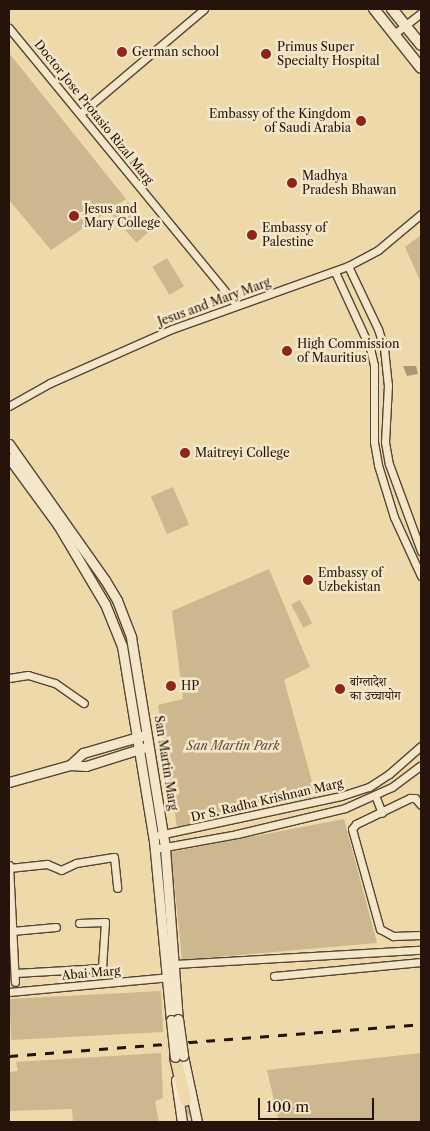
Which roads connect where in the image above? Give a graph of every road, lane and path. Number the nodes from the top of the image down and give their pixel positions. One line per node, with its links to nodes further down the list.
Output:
1 (204, 9): 10 (street)
2 (374, 9): 7 (main road)
3 (392, 9): 5 (main road)
4 (421, 13): 5 (street)
5 (406, 25): 7 (street); 8 (main road)
6 (9, 28): 10 (street, Doctor Jose Protasio Rizal Marg)
7 (394, 34): 9 (main road)
8 (421, 45)
9 (421, 68)
10 (81, 113): 14 (street, Doctor Jose Protasio Rizal Marg)
11 (421, 214): 12 (street, Jesus and Mary Marg)
12 (348, 266): 13 (street, Jesus and Mary Marg); 15 (street)
13 (335, 272): 14 (street, Jesus and Mary Marg); 16 (street)
14 (236, 304): 17 (street, Jesus and Mary Marg)
15 (378, 329): 16 (street); 20 (street)
16 (364, 333): 21 (street)
17 (9, 406)
18 (9, 444): 24 (street, San Martin Marg)
19 (9, 458): 25 (street, San Martin Marg)
20 (421, 550)
21 (421, 576)
22 (9, 678): 23 (street)
23 (84, 703)
24 (149, 734): 25 (street); 26 (street, San Martin Marg)
25 (139, 737): 28 (street, San Martin Marg); 30 (street)
26 (151, 746): 28 (street); 37 (street, San Martin Marg)
27 (421, 746): 33 (street, Dr S. Radha Krishnan Marg)
28 (141, 749): 30 (street); 38 (street, San Martin Marg)
29 (421, 764): 32 (street, Dr S. Radha Krishnan Marg)
30 (70, 765): 31 (street)
31 (9, 782)
32 (375, 795): 35 (street, Dr S. Radha Krishnan Marg); 36 (street)
33 (342, 796): 35 (street); 37 (street, Dr S. Radha Krishnan Marg)
34 (421, 805): 36 (street)
35 (345, 808): 39 (street, Dr S. Radha Krishnan Marg)
36 (382, 814): 48 (street)
37 (164, 834): 38 (street, Dr S. Radha Krishnan Marg); 39 (street, San Martin Marg)
38 (153, 836): 40 (street, San Martin Marg)
39 (165, 848): 40 (street, Dr S. Radha Krishnan Marg); 51 (street, San Martin Marg)
40 (154, 849): 54 (street, San Martin Marg)
41 (9, 864): 42 (street)
42 (9, 868): 43 (street); 44 (street)
43 (117, 888)
44 (10, 904): 47 (street)
45 (79, 923): 52 (street)
46 (56, 927): 47 (street)
47 (12, 931): 52 (street)
48 (421, 935)
49 (421, 950): 51 (street)
50 (421, 962): 53 (street)
51 (174, 964): 54 (street, San Martin Marg)
52 (15, 972): 55 (street)
53 (274, 976)
54 (170, 977): 56 (street, Abai Marg); 57 (street, San Martin Marg, bridge)
55 (15, 982)
56 (9, 992)
57 (179, 1057): 58 (main road); 59 (street, San Martin Marg); 60 (street, San Martin Marg)
58 (187, 1099)
59 (182, 1122)
60 (197, 1122)

